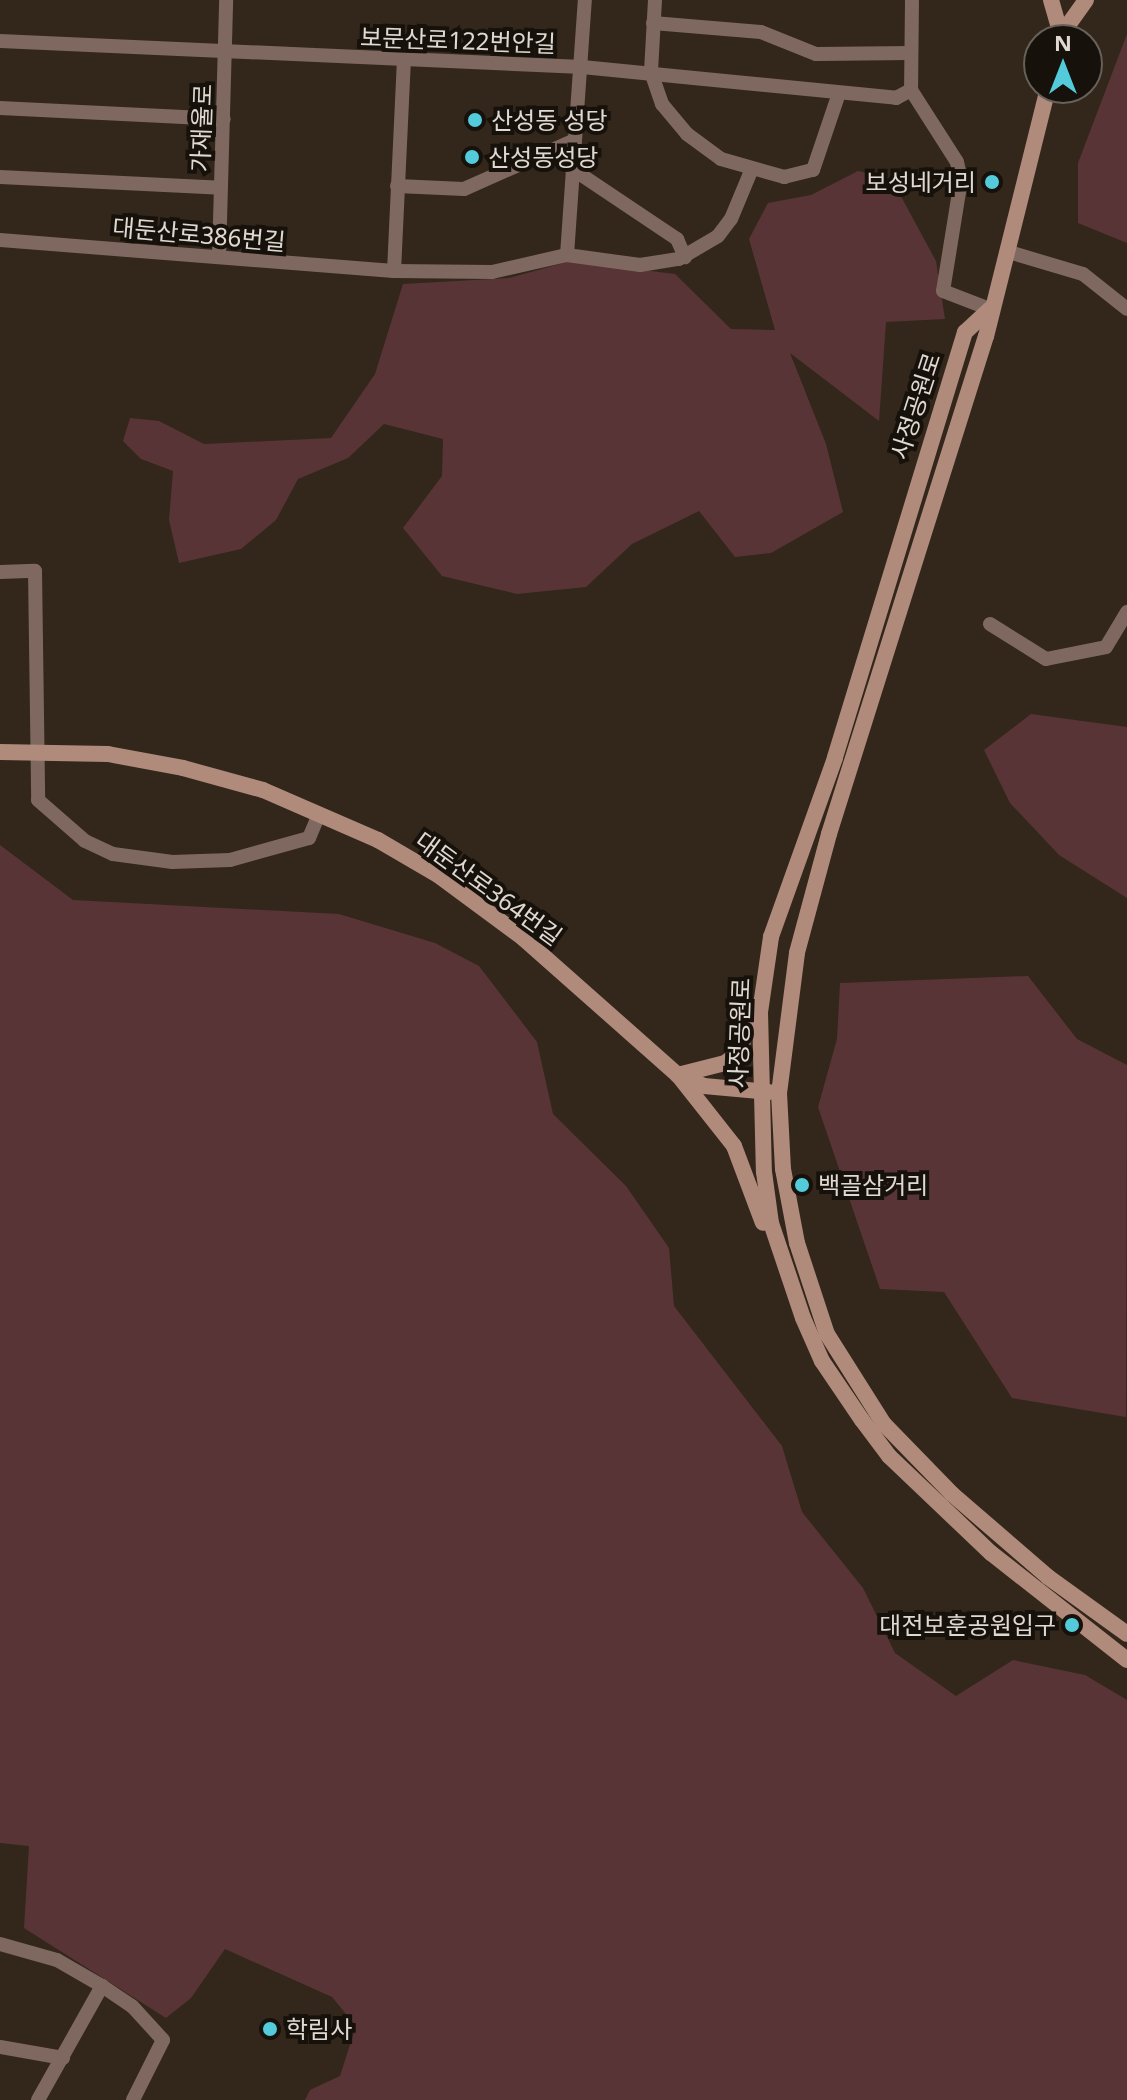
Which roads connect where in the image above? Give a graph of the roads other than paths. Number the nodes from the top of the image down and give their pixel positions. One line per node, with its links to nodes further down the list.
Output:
1 (226, 0): 13 (street, 가재울로)
2 (585, 0): 16 (street)
3 (655, 0): 8 (street)
4 (912, 0): 14 (street)
5 (1051, 0): 9 (main road)
6 (1071, 0): 10 (main road)
7 (1086, 0): 11 (main road)
8 (653, 23): 14 (street); 17 (street)
9 (1057, 24)
10 (1064, 24)
11 (1070, 24)
12 (0, 41): 13 (street, 보문산로122번안길)
13 (224, 52): 15 (street, 보문산로122번안길); 22 (street, 가재울로)
14 (911, 53): 18 (street)
15 (404, 61): 16 (street, 보문산로122번안길); 27 (street)
16 (582, 67): 17 (street, 보문산로122번안길); 23 (street)
17 (651, 72): 19 (street, 보문산로122번안길); 25 (street)
18 (911, 90): 19 (street, 보문산로122번안길); 35 (street)
19 (839, 93): 25 (street)
20 (1044, 104): 30 (main road, 사정공원로)
21 (0, 108): 22 (street)
22 (224, 119): 28 (street, 가재울로)
23 (573, 141): 24 (street); 27 (street)
24 (571, 168): 31 (street); 33 (street)
25 (751, 171): 33 (street, 대둔산로386번길)
26 (0, 177): 28 (street)
27 (397, 186): 34 (street)
28 (221, 188): 32 (street, 가재울로)
29 (0, 240): 32 (street, 대둔산로386번길)
30 (1009, 252): 35 (main road, 사정공원로); 36 (street)
31 (567, 255): 33 (street, 대둔산로386번길); 34 (street, 대둔산로386번길)
32 (219, 257): 34 (street, 대둔산로386번길)
33 (685, 257)
34 (394, 271)
35 (990, 309): 43 (main road, 사정공원로); 46 (main road, 사정공원로)
36 (1127, 309)
37 (0, 572): 40 (street)
38 (1127, 612): 39 (street)
39 (990, 624)
40 (40, 750): 41 (main road, 대둔산로364번길); 42 (main road, 대둔산로364번길); 42 (street)
41 (0, 752)
42 (319, 814): 44 (main road, 대둔산로364번길)
43 (765, 967): 44 (main road); 45 (main road, 사정공원로)
44 (678, 1075): 45 (main road, 대둔산로364번길); 47 (main road)
45 (759, 1091): 46 (main road, 대둔산로364번길); 47 (main road, 사정공원로)
46 (779, 1093): 48 (main road, 사정공원로)
47 (786, 1276): 49 (main road, 사정공원로)
48 (1127, 1634)
49 (1127, 1660)
50 (0, 1944): 51 (street)
51 (102, 1986): 53 (street); 55 (street)
52 (0, 2047): 53 (street)
53 (63, 2058): 54 (street)
54 (38, 2100)
55 (133, 2100)

